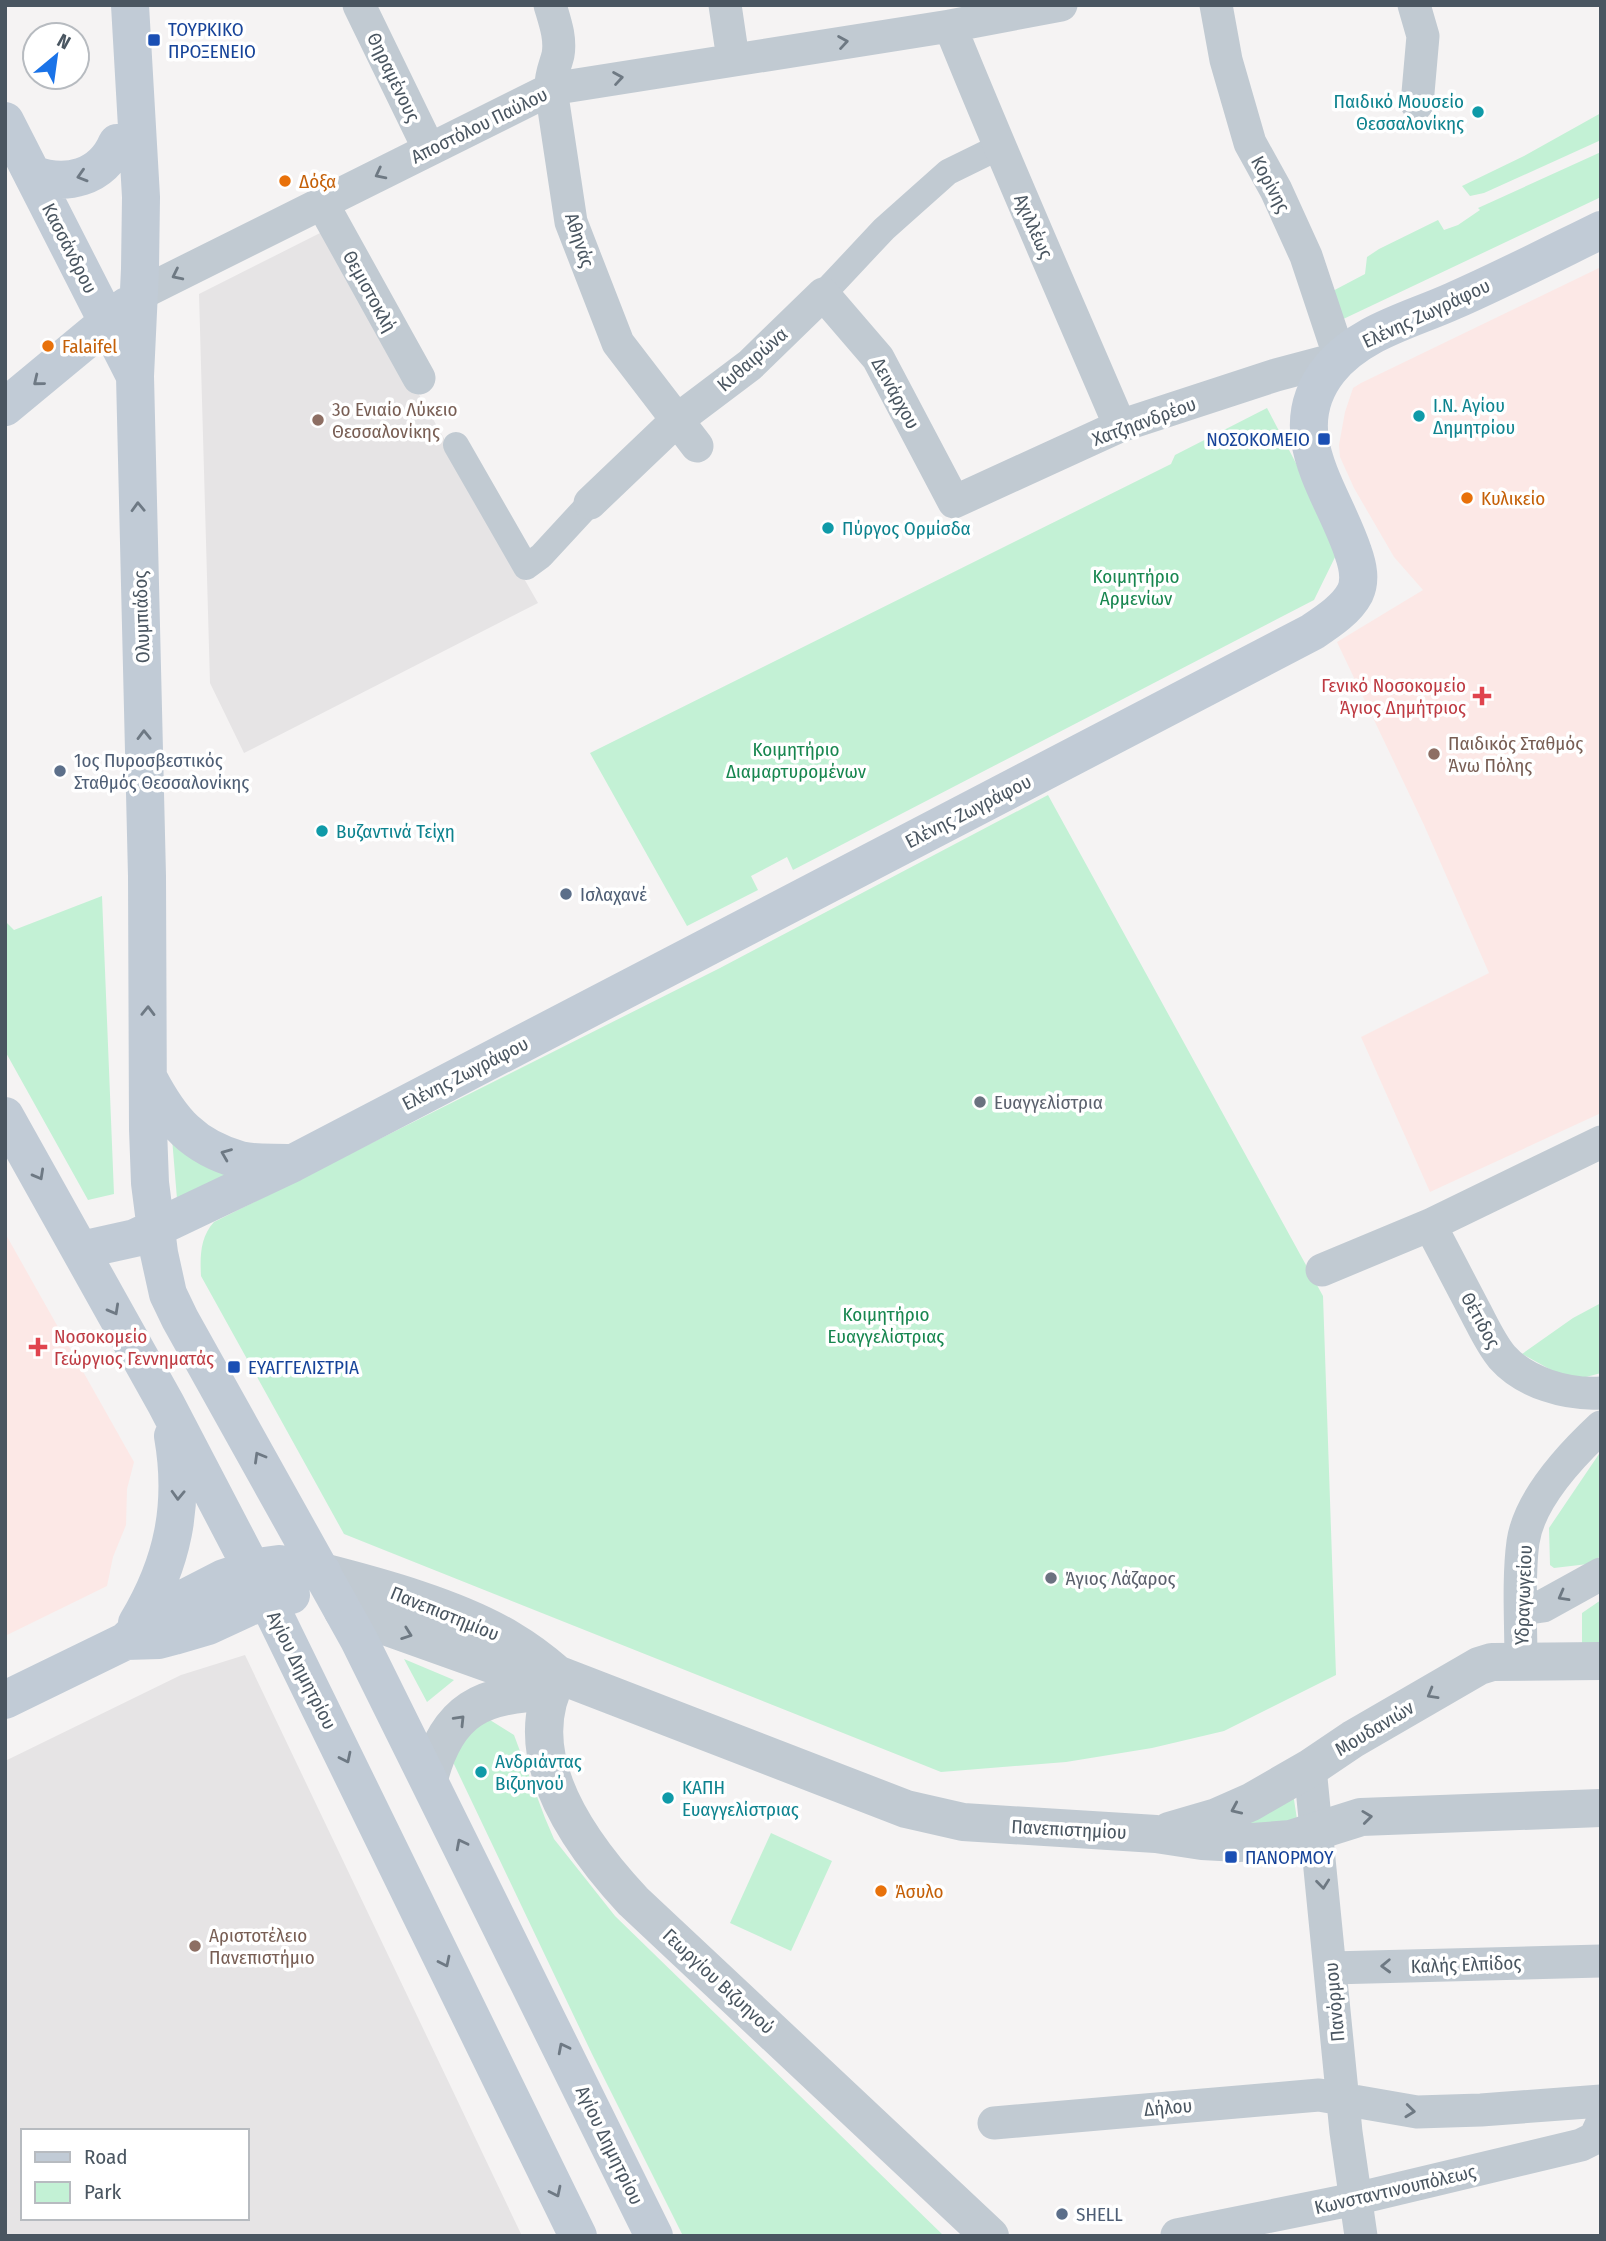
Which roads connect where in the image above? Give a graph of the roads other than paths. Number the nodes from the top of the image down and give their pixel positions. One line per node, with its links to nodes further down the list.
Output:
1 (108, 5): 14 (main road)
2 (130, 5): 21 (main road, Ολυμπιάδος)
3 (359, 5): 16 (street, Θηραμένους)
4 (550, 5): 11 (street, Αθηνάς)
5 (725, 5): 10 (street)
6 (1060, 5): 9 (street, Αποστόλου Παύλου)
7 (1216, 5): 23 (street, Κορίνης)
8 (1414, 5): 12 (street)
9 (950, 26): 10 (street, Αποστόλου Παύλου, one-way to 9); 15 (street, Αχιλλέως)
10 (733, 59): 11 (street, Αποστόλου Παύλου, one-way to 10)
11 (551, 89): 16 (street, Αποστόλου Παύλου); 28 (street, Αθηνάς)
12 (1417, 104)
13 (5, 121): 17 (main road, Κασσάνδρου)
14 (117, 143): 17 (main road, one-way to 17); 22 (main road)
15 (999, 147): 20 (street); 27 (street, Αχιλλέως)
16 (429, 149): 18 (street, Αποστόλου Παύλου, one-way to 18)
17 (32, 174): 22 (main road, Κασσάνδρου)
18 (322, 203): 21 (street, Αποστόλου Παύλου, one-way to 21); 25 (street, Θεμιστοκλή)
19 (1601, 230): 23 (main road, Ελένης Ζωγράφου)
20 (824, 294): 28 (street, Κυθαιρώνα); 30 (street, Δεινάρχου)
21 (138, 295): 22 (main road, Αποστόλου Παύλου); 24 (main road, Ολυμπιάδος)
22 (108, 323): 24 (main road, Κασσάνδρου); 26 (main road, Αποστόλου Παύλου, one-way to 26)
23 (1340, 358): 27 (street, Χατζηανδρέου); 35 (main road, Ελένης Ζωγράφου)
24 (135, 376): 32 (main road, Ολυμπιάδος, one-way to 24)
25 (419, 378)
26 (5, 407)
27 (1120, 426): 30 (street, Χατζηανδρέου)
28 (687, 433): 31 (street, Κυθαιρώνα)
29 (456, 445): 31 (street)
30 (954, 502)
31 (590, 503)
32 (149, 1079): 35 (main road, one-way to 32); 37 (main road, Ολυμπιάδος)
33 (5, 1116): 38 (main road, Αγίου Δημητρίου, one-way to 38)
34 (1601, 1142): 36 (street)
35 (293, 1163): 37 (main road, Ελένης Ζωγράφου)
36 (1430, 1225): 39 (street); 40 (street, Θέτιδος)
37 (156, 1229): 38 (main road, Ελένης Ζωγράφου); 43 (main road, Αγίου Δημητρίου, one-way to 37)
38 (81, 1250): 41 (main road, Αγίου Δημητρίου, one-way to 41)
39 (1322, 1270)
40 (1601, 1392)
41 (166, 1404): 45 (main road, Αγίου Δημητρίου); 49 (main road, one-way to 49)
42 (1601, 1427): 46 (street, Υδραγωγείου)
43 (322, 1572): 45 (main road); 47 (main road, Αγίου Δημητρίου); 53 (street, Πανεπιστημίου)
44 (1601, 1574): 46 (street, one-way to 46)
45 (260, 1585): 47 (main road); 48 (main road); 49 (main road); 52 (main road, Αγίου Δημητρίου)
46 (1522, 1609): 51 (street, Υδραγωγείου)
47 (343, 1611): 53 (street, Πανεπιστημίου, one-way to 53); 56 (main road, Αγίου Δημητρίου)
48 (216, 1622): 49 (main road); 52 (main road)
49 (126, 1642): 54 (main road)
50 (1601, 1661): 51 (street, Μουδανιών)
51 (1521, 1662): 55 (street, Μουδανιών, one-way to 55)
52 (301, 1665): 69 (main road, Αγίου Δημητρίου, one-way to 69)
53 (555, 1684): 56 (street, one-way to 53); 59 (street, Πανεπιστημίου); 67 (street, Γεωργίου Βιζυηνού)
54 (5, 1700)
55 (1310, 1768): 58 (street, Πανόρμου); 59 (street, Μουδανιών, one-way to 59)
56 (429, 1779): 70 (main road, Αγίου Δημητρίου, one-way to 56)
57 (1601, 1808): 58 (street, Πανεπιστημίου, one-way to 57)
58 (1317, 1831): 59 (street, Πανεπιστημίου); 61 (street, Πανόρμου, one-way to 61)
59 (1157, 1834)
60 (1601, 1961): 61 (street, Καλής Ελπίδος, one-way to 61)
61 (1331, 1968): 62 (street, Πανόρμου)
62 (1342, 2099): 63 (street, one-way to 63); 64 (street, Δήλου); 66 (street, Πανόρμου)
63 (1601, 2101)
64 (994, 2123)
65 (1601, 2124): 66 (street, Κωνσταντινουπόλεως)
66 (1355, 2199): 68 (street, Κωνσταντινουπόλεως); 71 (street, Πανόρμου)
67 (988, 2230)
68 (1177, 2235)
69 (578, 2236)
70 (654, 2236)
71 (1361, 2236)

